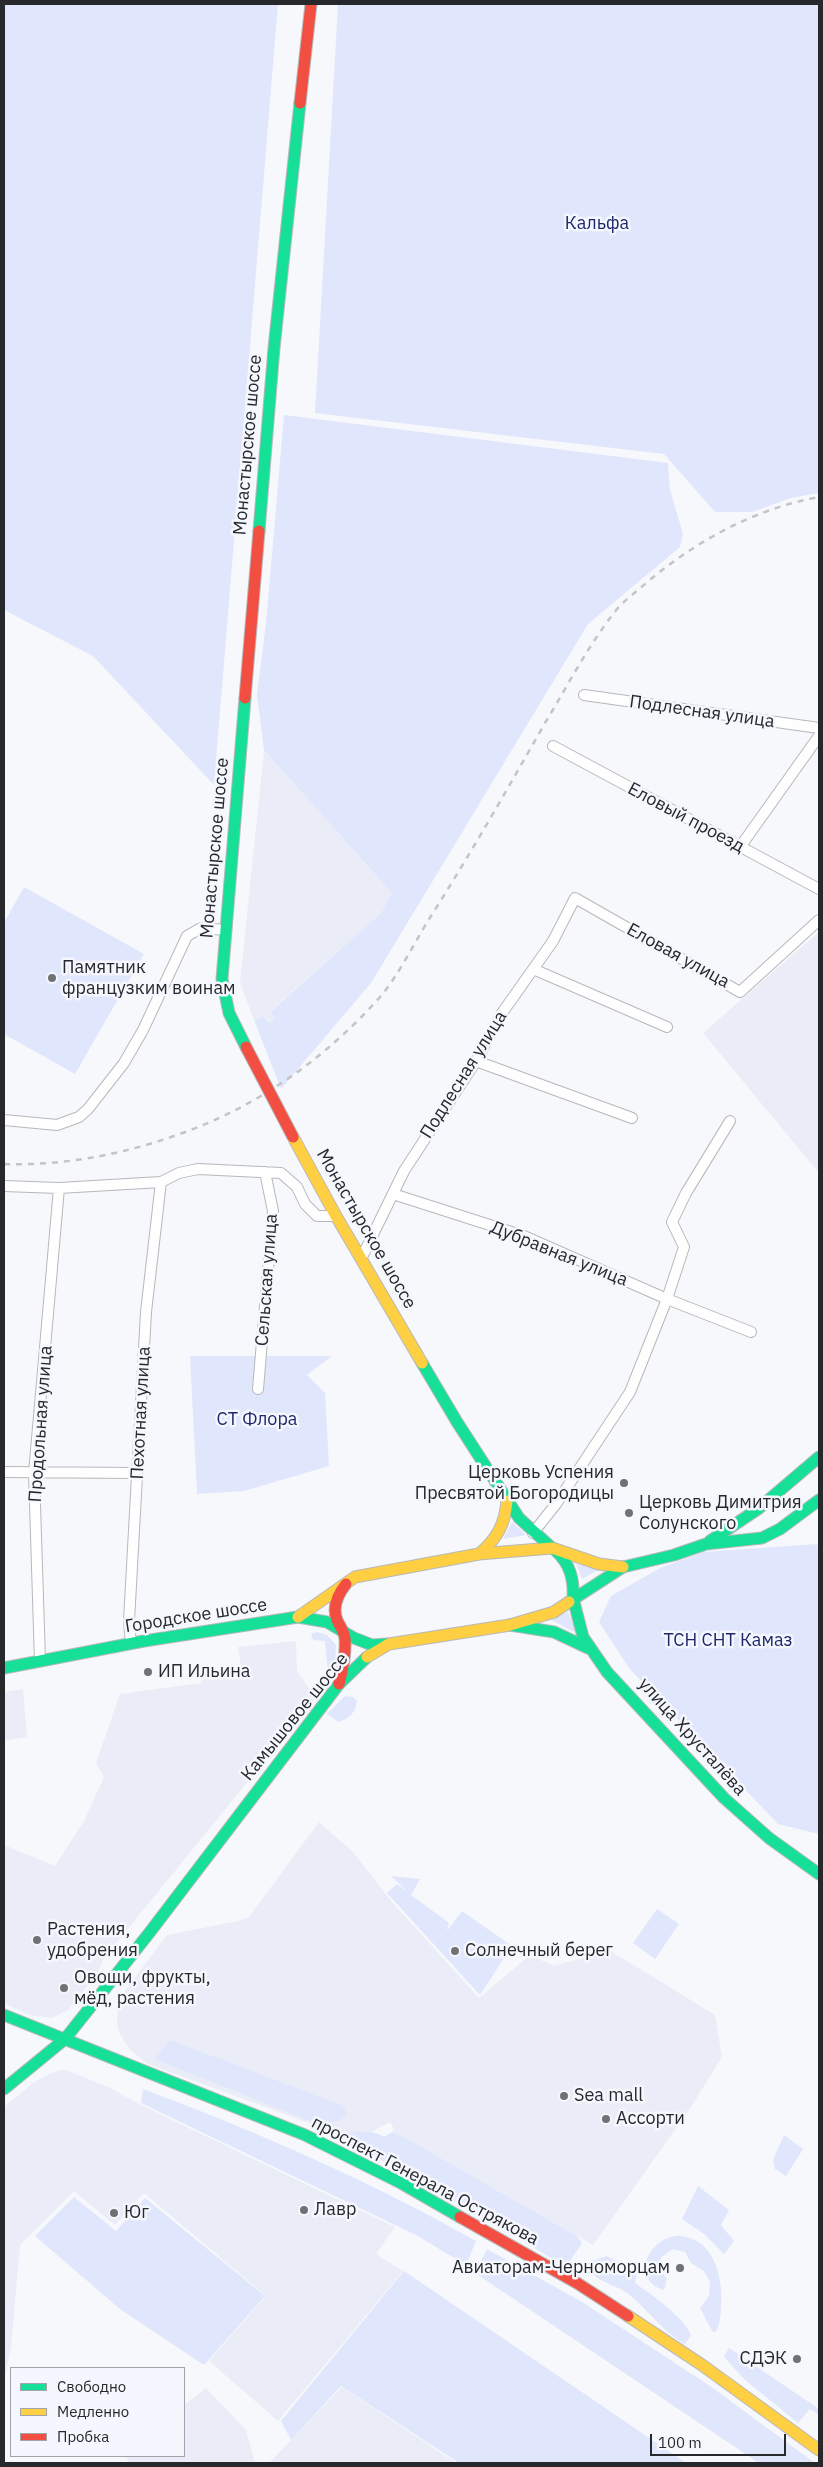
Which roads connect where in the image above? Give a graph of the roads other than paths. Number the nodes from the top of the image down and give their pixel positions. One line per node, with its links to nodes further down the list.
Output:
1 (311, 4): 10 (main road, Монастырское шоссе)
2 (584, 696): 3 (street, Подлесная улица)
3 (819, 728)
4 (819, 736): 6 (street)
5 (553, 746): 6 (street, Еловый проезд)
6 (740, 847): 7 (street, Еловый проезд)
7 (819, 889)
8 (575, 898): 9 (street, Еловая улица); 11 (street, Подлесная улица)
9 (819, 920)
10 (226, 930): 15 (street); 22 (main road, Монастырское шоссе, bridge)
11 (533, 969): 12 (street); 13 (street, Подлесная улица)
12 (667, 1027)
13 (476, 1061): 14 (street); 21 (street, Подлесная улица)
14 (632, 1118)
15 (4, 1120)
16 (730, 1120): 24 (street)
17 (265, 1172): 18 (street); 22 (street); 26 (street, Сельская улица)
18 (161, 1182): 20 (street); 30 (street, Пехотная улица)
19 (4, 1186): 20 (street)
20 (59, 1188): 29 (street, Продольная улица)
21 (393, 1194): 23 (street, Подлесная улица); 24 (street, Дубравная улица)
22 (336, 1216): 23 (main road, Монастырское шоссе)
23 (362, 1258): 32 (main road, Монастырское шоссе)
24 (667, 1299): 25 (street, Дубравная улица); 33 (street)
25 (751, 1332)
26 (258, 1389)
27 (819, 1458): 34 (main road, Камышовое шоссе)
28 (4, 1472): 29 (street)
29 (34, 1473): 30 (street); 46 (street, Продольная улица)
30 (137, 1473): 43 (street, Пехотная улица)
31 (819, 1500): 34 (main road, Камышовое шоссе)
32 (508, 1501): 33 (main road, Монастырское шоссе); 36 (main road)
33 (533, 1533): 35 (main road, Монастырское шоссе)
34 (706, 1544): 37 (main road, Камышовое шоссе)
35 (552, 1548): 36 (main road); 37 (main road); 39 (main road, Монастырское шоссе)
36 (479, 1554): 38 (main road)
37 (624, 1567): 39 (main road, Камышовое шоссе)
38 (348, 1581): 40 (main road); 42 (main road)
39 (572, 1598): 41 (main road, Камышовое шоссе); 45 (main road, улица Хрусталёва)
40 (298, 1617): 42 (main road, Городское шоссе); 43 (main road, Городское шоссе)
41 (510, 1625): 44 (main road, Камышовое шоссе); 45 (main road)
42 (344, 1631): 44 (main road, Городское шоссе); 48 (main road)
43 (132, 1644): 46 (main road, Городское шоссе)
44 (389, 1644): 48 (main road, Камышовое шоссе)
45 (588, 1648): 49 (main road, улица Хрусталёва)
46 (40, 1661): 47 (main road, Городское шоссе)
47 (4, 1668)
48 (339, 1684): 51 (main road, Камышовое шоссе)
49 (819, 1874)
50 (4, 2015): 51 (main road, проспект Генерала Острякова)
51 (65, 2040): 52 (main road, Камышовое шоссе); 53 (main road, проспект Генерала Острякова)
52 (4, 2089)
53 (819, 2450)

